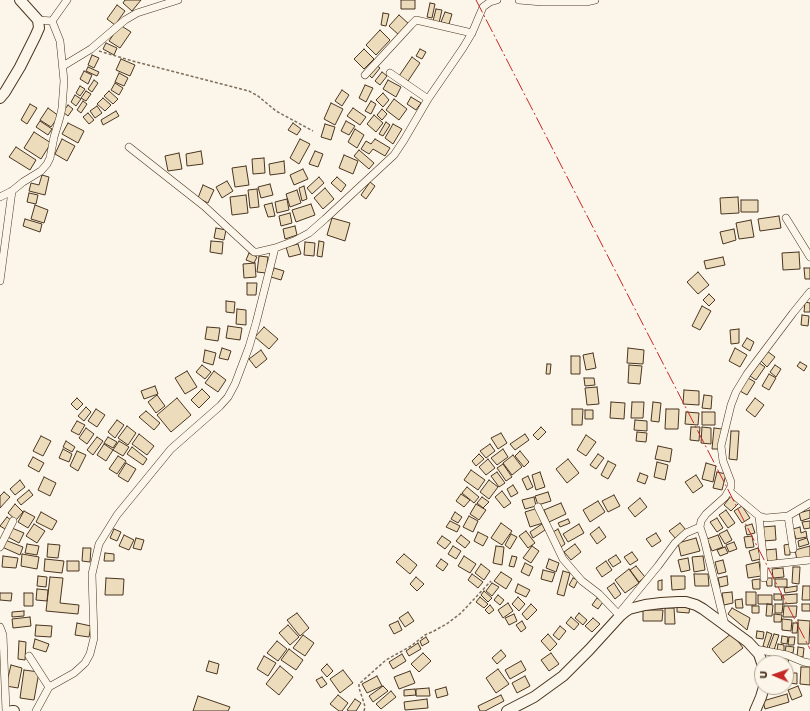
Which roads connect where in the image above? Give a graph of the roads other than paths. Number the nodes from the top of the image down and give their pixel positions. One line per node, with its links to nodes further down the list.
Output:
1 (20, 0): 8 (main road)
2 (67, 0): 9 (street)
3 (178, 0): 11 (street)
4 (497, 0): 7 (street)
5 (519, 0): 6 (street)
6 (595, 0)
7 (489, 1): 10 (street)
8 (38, 20): 9 (street); 14 (main road)
9 (52, 21): 11 (street)
10 (472, 33): 13 (street); 15 (street)
11 (63, 66): 17 (street)
12 (390, 74): 15 (street)
13 (364, 75)
14 (0, 98)
15 (428, 99): 20 (street)
16 (129, 148): 20 (street)
17 (12, 190): 18 (street); 22 (street)
18 (0, 197)
19 (786, 218): 21 (street)
20 (275, 248): 43 (street)
21 (810, 257)
22 (0, 281)
23 (810, 292): 24 (street)
24 (729, 491): 27 (street); 30 (street)
25 (810, 503): 28 (street)
26 (538, 507): 36 (street)
27 (759, 516): 28 (street); 34 (street)
28 (788, 516): 32 (street)
29 (13, 521): 31 (street)
30 (700, 527): 36 (street); 37 (street)
31 (0, 547)
32 (793, 548)
33 (810, 560): 34 (street)
34 (764, 565): 35 (street)
35 (764, 578)
36 (620, 615): 37 (main road); 47 (main road)
37 (725, 625): 39 (main road)
38 (0, 627): 45 (street)
39 (754, 649): 40 (main road); 42 (street)
40 (759, 655)
41 (29, 656): 43 (street)
42 (810, 663)
43 (49, 687): 46 (street)
44 (762, 695): 48 (main road)
45 (6, 711)
46 (36, 711)
47 (507, 711)
48 (754, 711)

